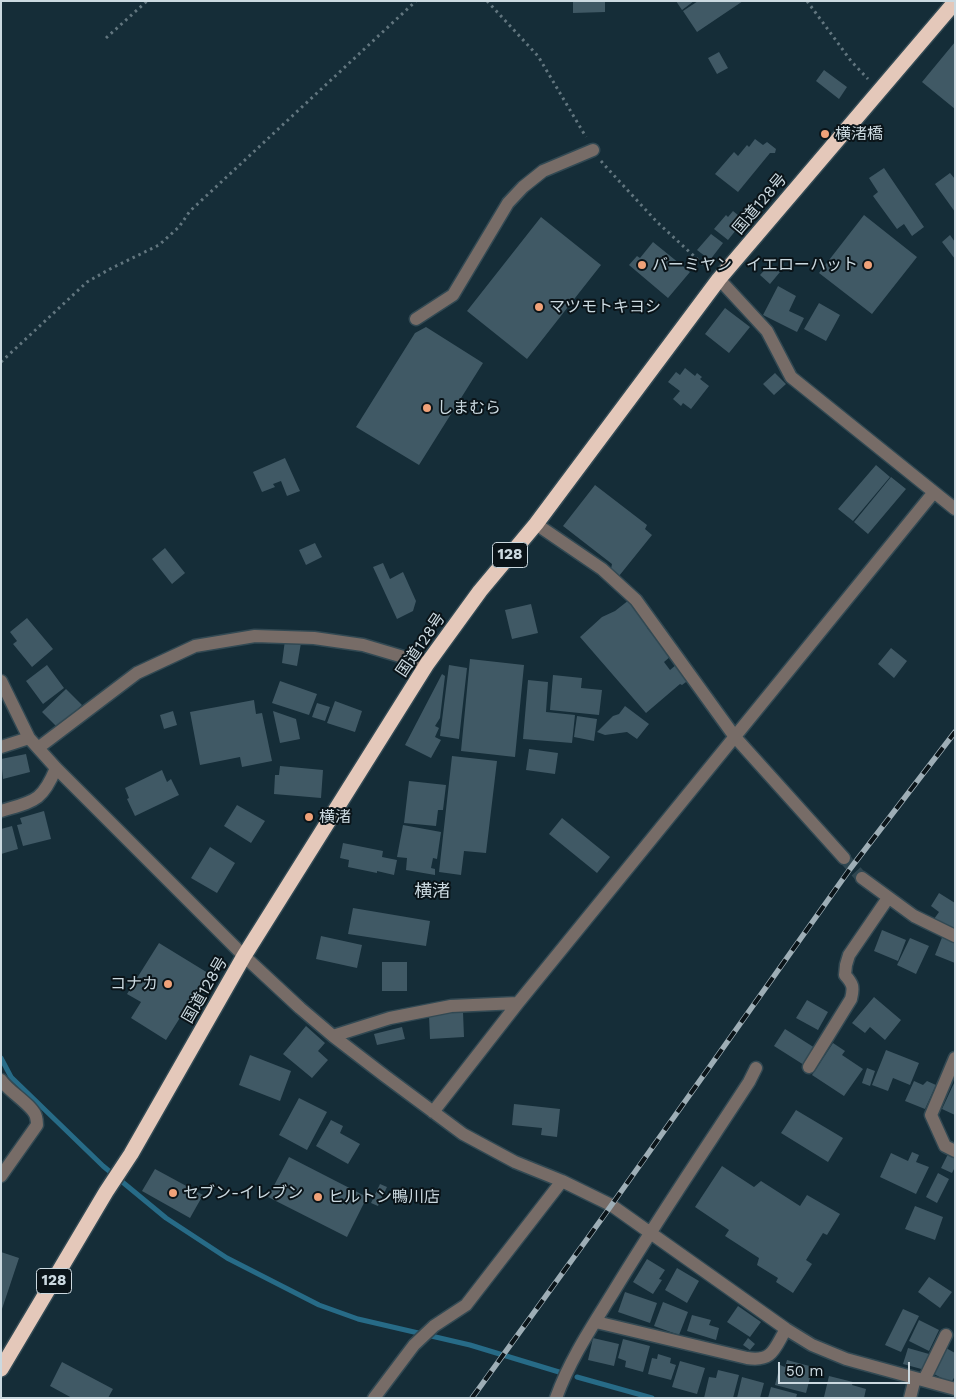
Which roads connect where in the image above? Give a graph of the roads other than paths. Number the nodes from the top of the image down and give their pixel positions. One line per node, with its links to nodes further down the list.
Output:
1 (955, 2): 3 (highway, 国道128号 / 128)
2 (593, 150): 4 (street)
3 (719, 279): 5 (street); 7 (highway, 国道128号 / 128)
4 (416, 318)
5 (934, 492): 6 (street); 10 (street)
6 (955, 509)
7 (536, 524): 8 (highway, 国道128号 / 128); 10 (street)
8 (427, 664): 11 (street); 19 (highway, 国道128号 / 128)
9 (1, 681): 11 (street)
10 (735, 737): 15 (street); 20 (street)
11 (34, 743): 12 (street); 13 (street)
12 (1, 747)
13 (56, 768): 14 (street); 19 (street)
14 (1, 810)
15 (844, 858)
16 (862, 878): 17 (street)
17 (888, 898): 18 (street); 23 (street)
18 (955, 936)
19 (244, 956): 21 (street); 34 (highway, 国道128号 / 128)
20 (518, 1003): 21 (street); 26 (street)
21 (333, 1036): 26 (street)
22 (955, 1058): 27 (street)
23 (809, 1067)
24 (756, 1068): 30 (street)
25 (1, 1080): 28 (street)
26 (433, 1112): 29 (street)
27 (955, 1150)
28 (1, 1176)
29 (562, 1181): 30 (street); 37 (street)
30 (651, 1233): 31 (street); 32 (street)
31 (596, 1322): 32 (street); 38 (street)
32 (786, 1329): 35 (street)
33 (946, 1336): 35 (street)
34 (1, 1369)
35 (920, 1379): 36 (street); 39 (street)
36 (955, 1389)
37 (374, 1398)
38 (556, 1398)
39 (910, 1398)

